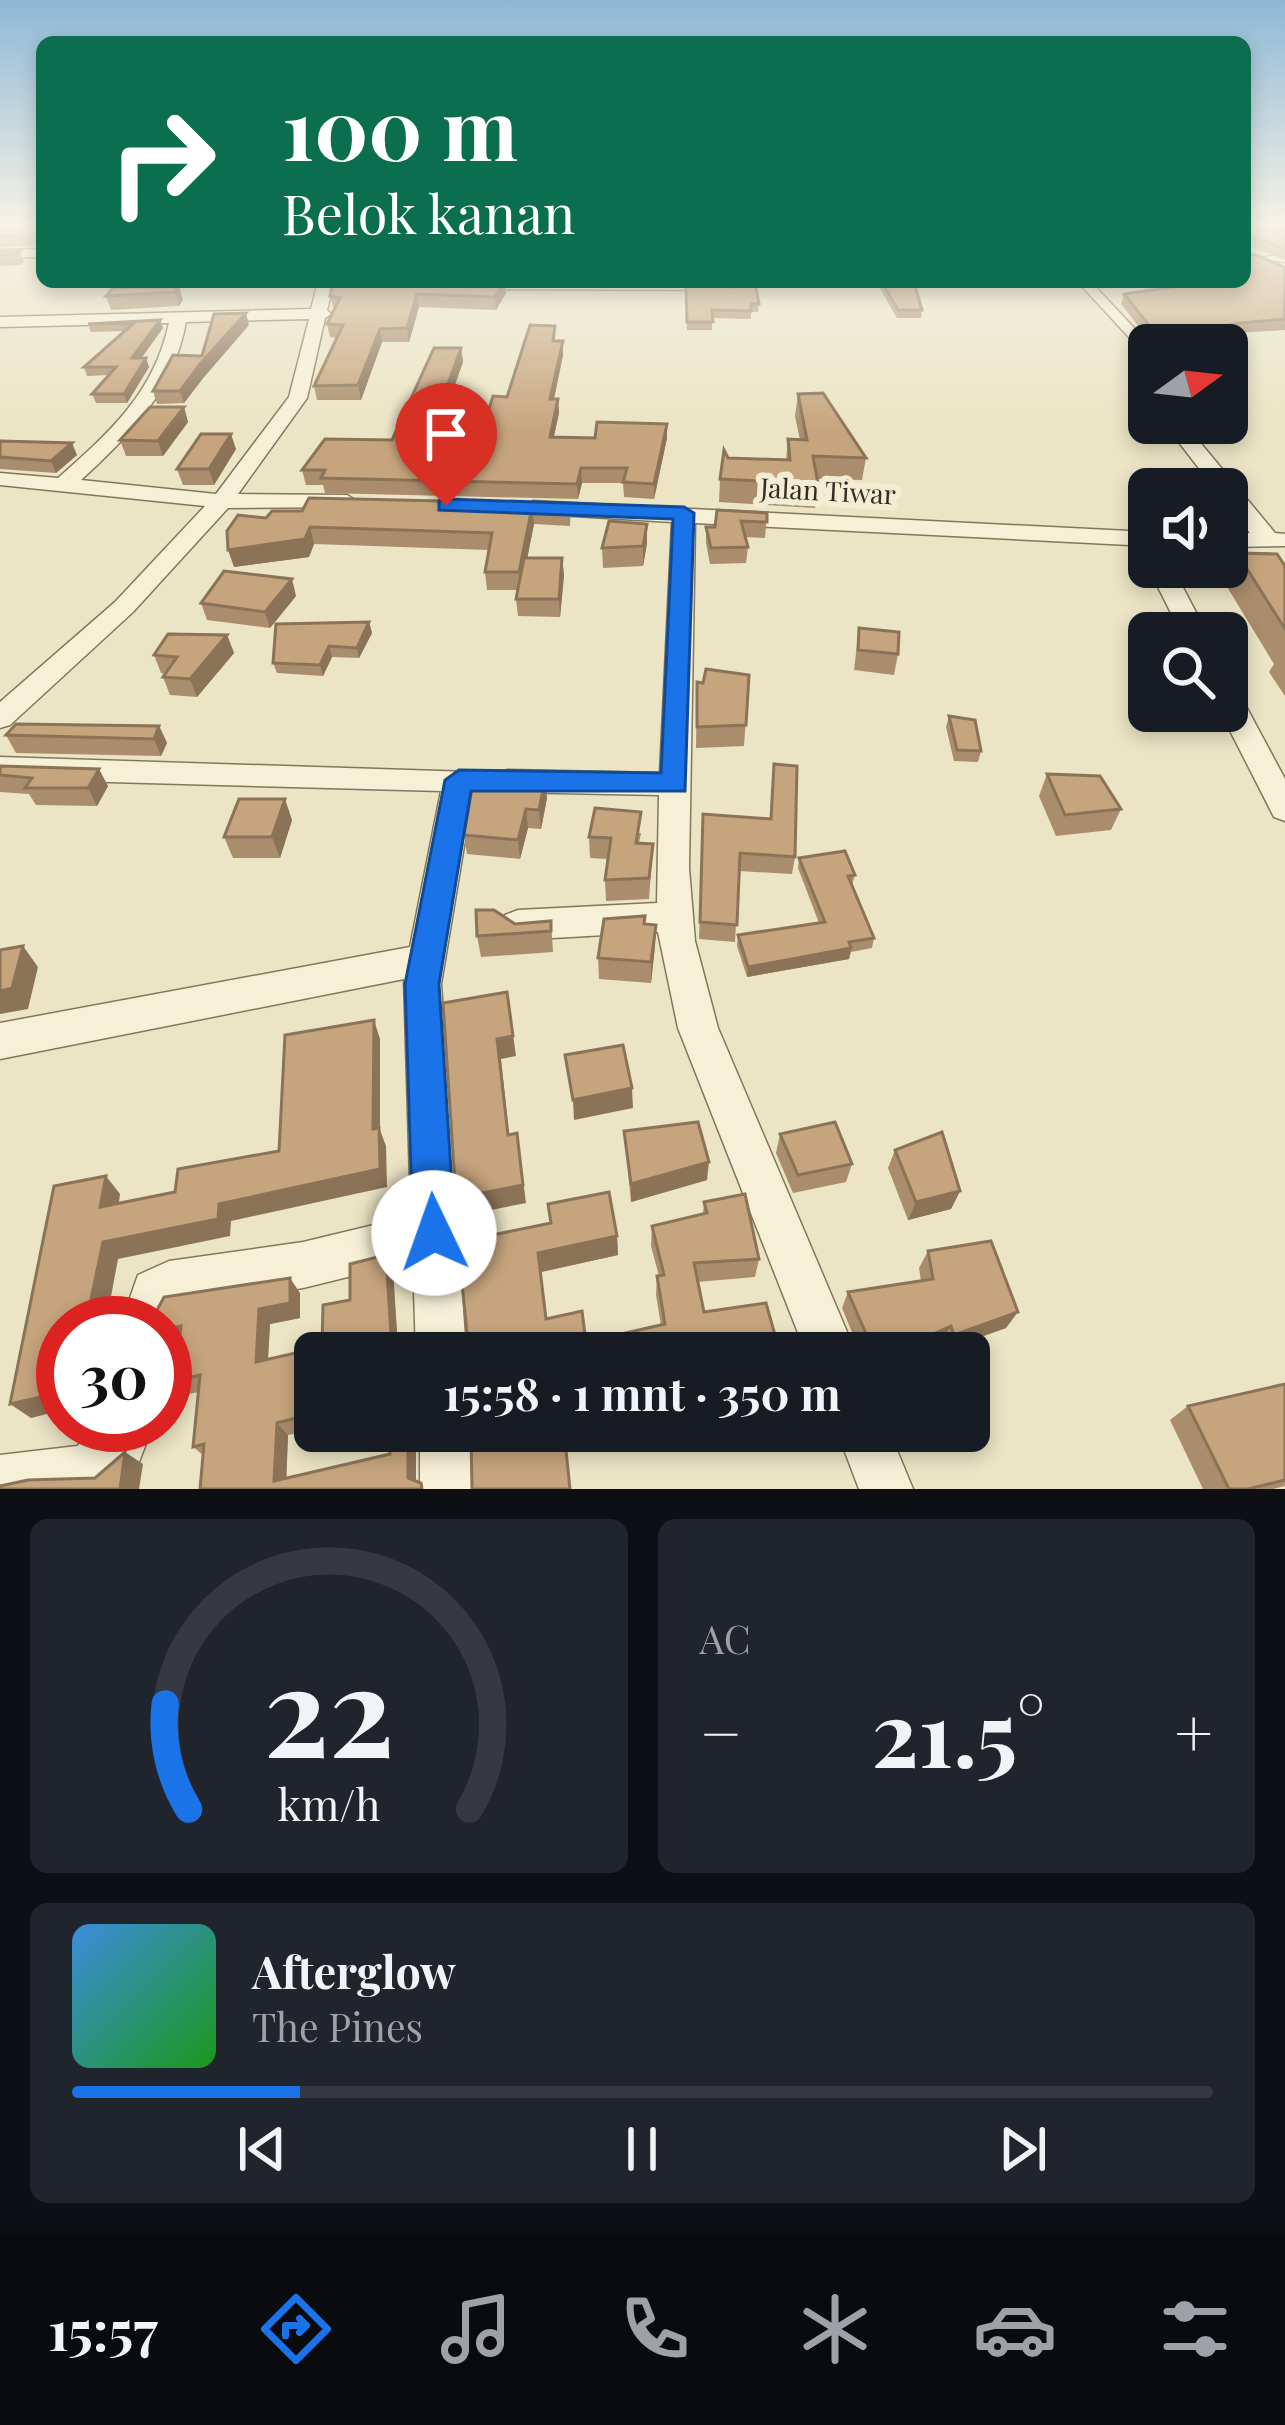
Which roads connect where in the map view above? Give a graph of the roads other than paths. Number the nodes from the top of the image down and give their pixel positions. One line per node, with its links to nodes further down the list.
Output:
1 (325, 292): 3 (street)
2 (1092, 292): 6 (street)
3 (322, 314): 4 (street); 11 (street)
4 (178, 321): 5 (street); 10 (street)
5 (0, 322)
6 (1128, 331)
7 (1190, 444): 8 (street)
8 (1209, 468)
9 (0, 479): 10 (street)
10 (64, 484): 11 (street)
11 (222, 501): 12 (street); 18 (street)
12 (374, 503)
13 (517, 508): 15 (street, Jalan Tiwar)
14 (1248, 512): 16 (street)
15 (684, 513): 17 (street, Jalan Tiwar); 22 (street)
16 (1276, 540)
17 (1128, 541)
18 (0, 718)
19 (1245, 732): 23 (street)
20 (0, 767): 21 (street)
21 (459, 780): 22 (street); 26 (street)
22 (675, 784): 24 (street)
23 (1285, 809)
24 (673, 917): 25 (street); 31 (street)
25 (518, 925)
26 (424, 960): 27 (street); 28 (street)
27 (0, 1041)
28 (434, 1233): 29 (street); 30 (street)
29 (154, 1296)
30 (440, 1332)
31 (822, 1332)
32 (117, 1452): 35 (street)
33 (446, 1452): 36 (street)
34 (871, 1452): 37 (street)
35 (0, 1482)
36 (447, 1489)
37 (886, 1489)

